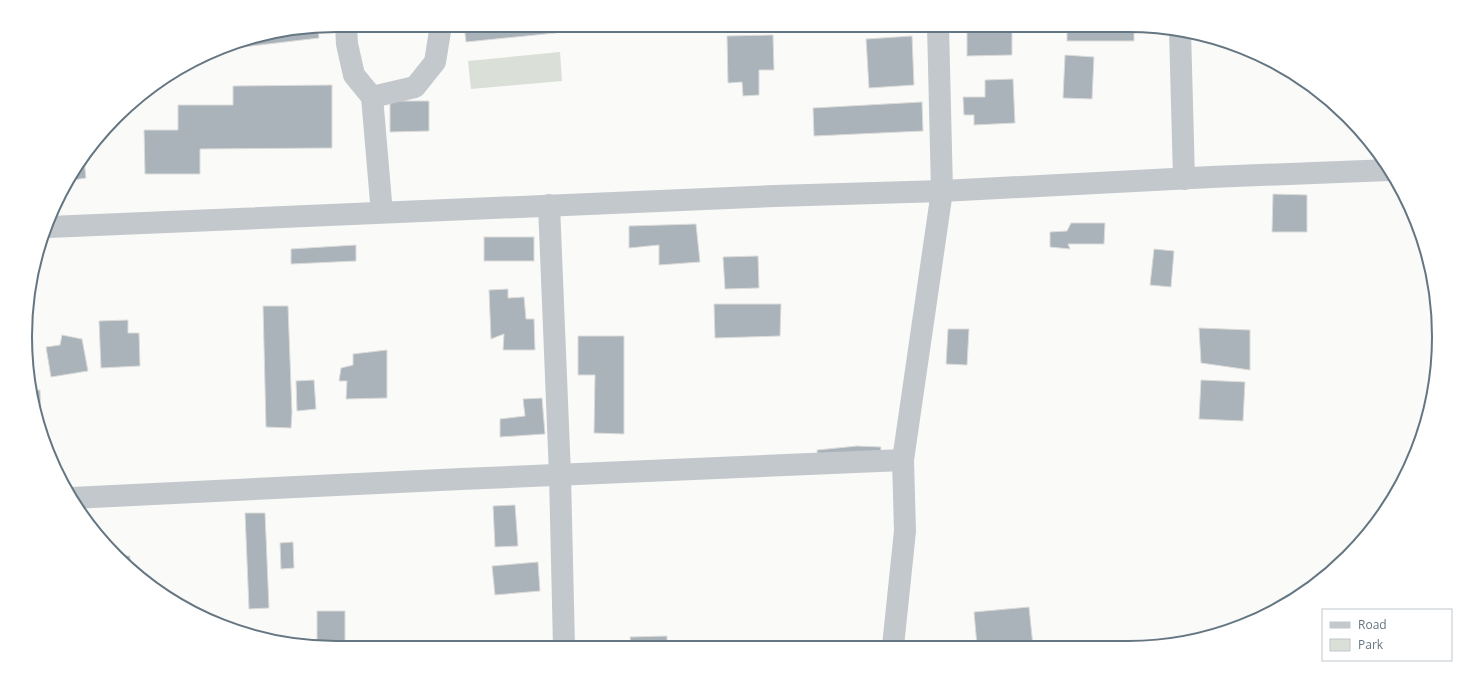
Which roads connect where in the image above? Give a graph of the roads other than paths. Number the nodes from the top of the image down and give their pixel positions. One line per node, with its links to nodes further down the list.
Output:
1 (346, 32): 5 (street)
2 (440, 32): 5 (street)
3 (938, 32): 8 (street)
4 (1180, 37): 7 (street)
5 (372, 97): 9 (street)
6 (1383, 170): 7 (street)
7 (1184, 179): 8 (street)
8 (942, 191): 10 (street); 12 (street)
9 (381, 202)
10 (549, 205): 11 (street); 13 (street)
11 (52, 227)
12 (902, 460): 13 (street); 16 (street)
13 (560, 475): 14 (street); 15 (street)
14 (78, 498)
15 (564, 641)
16 (894, 641)

